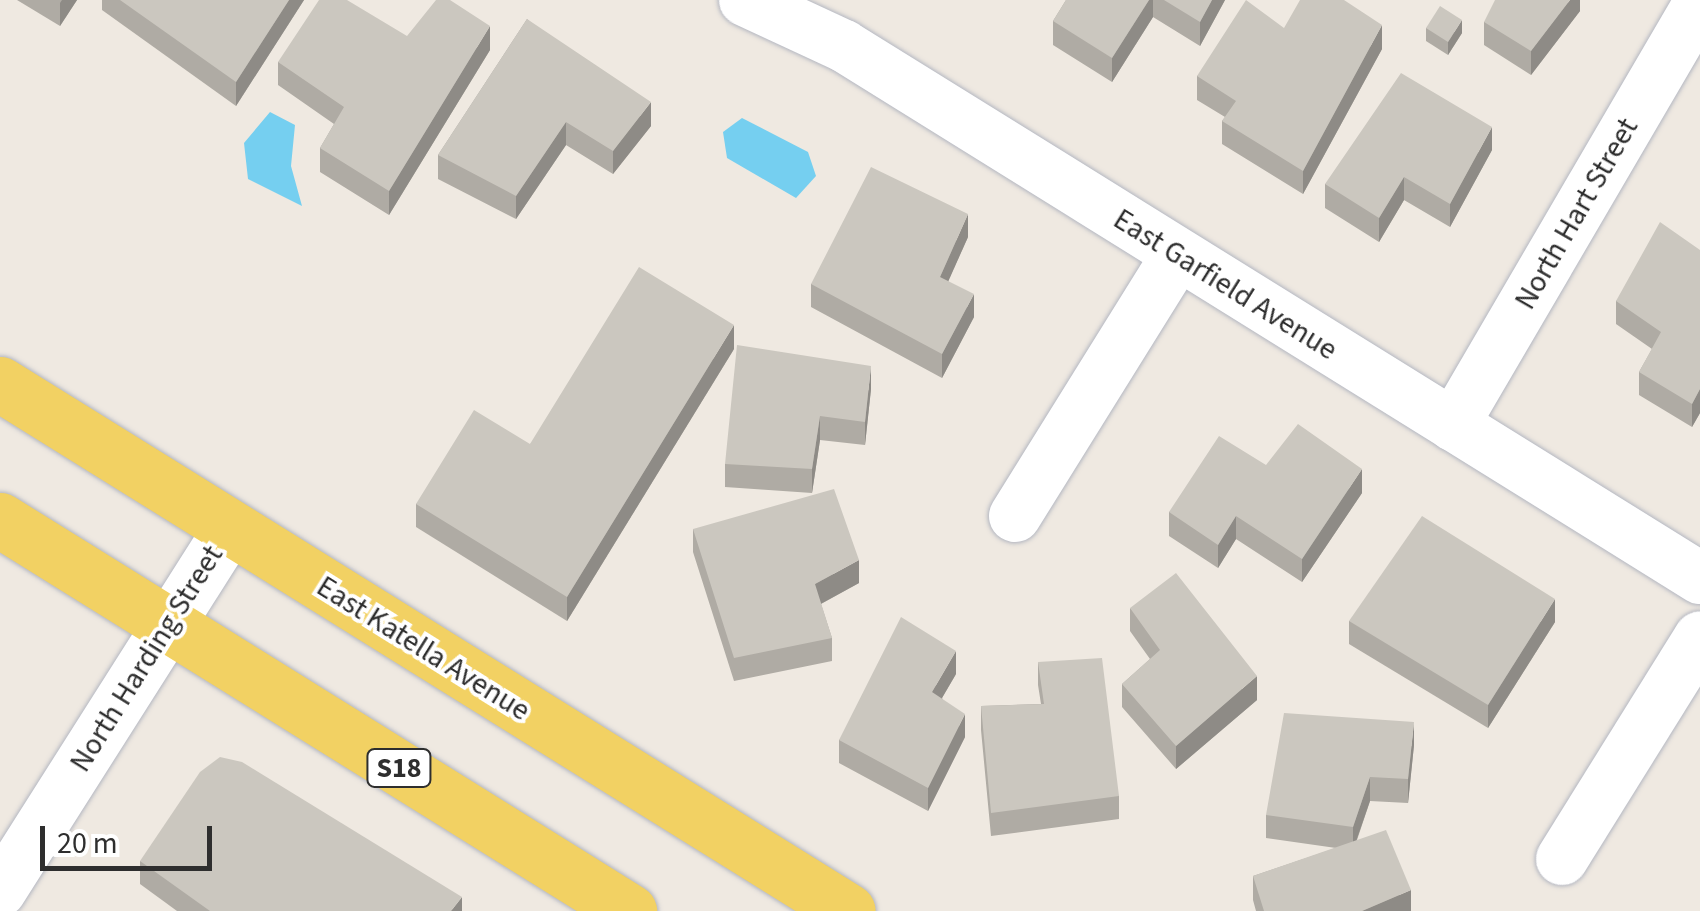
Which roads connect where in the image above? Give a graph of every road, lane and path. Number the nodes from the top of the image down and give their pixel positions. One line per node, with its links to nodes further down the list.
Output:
1 (745, 0): 3 (street, East Garfield Avenue)
2 (1700, 2): 5 (street, North Hart Street)
3 (1176, 257): 5 (street, East Garfield Avenue); 6 (street)
4 (0, 384): 8 (main road, East Katella Avenue)
5 (1453, 425): 9 (street, East Garfield Avenue)
6 (1016, 516)
7 (0, 520): 10 (main road, S18)
8 (230, 528): 10 (street, North Harding Street); 15 (main road, East Katella Avenue)
9 (1700, 578)
10 (168, 624): 13 (street, North Harding Street); 14 (main road, S18)
11 (1700, 636): 12 (street)
12 (1562, 859)
13 (0, 891)
14 (630, 911)
15 (848, 911)

